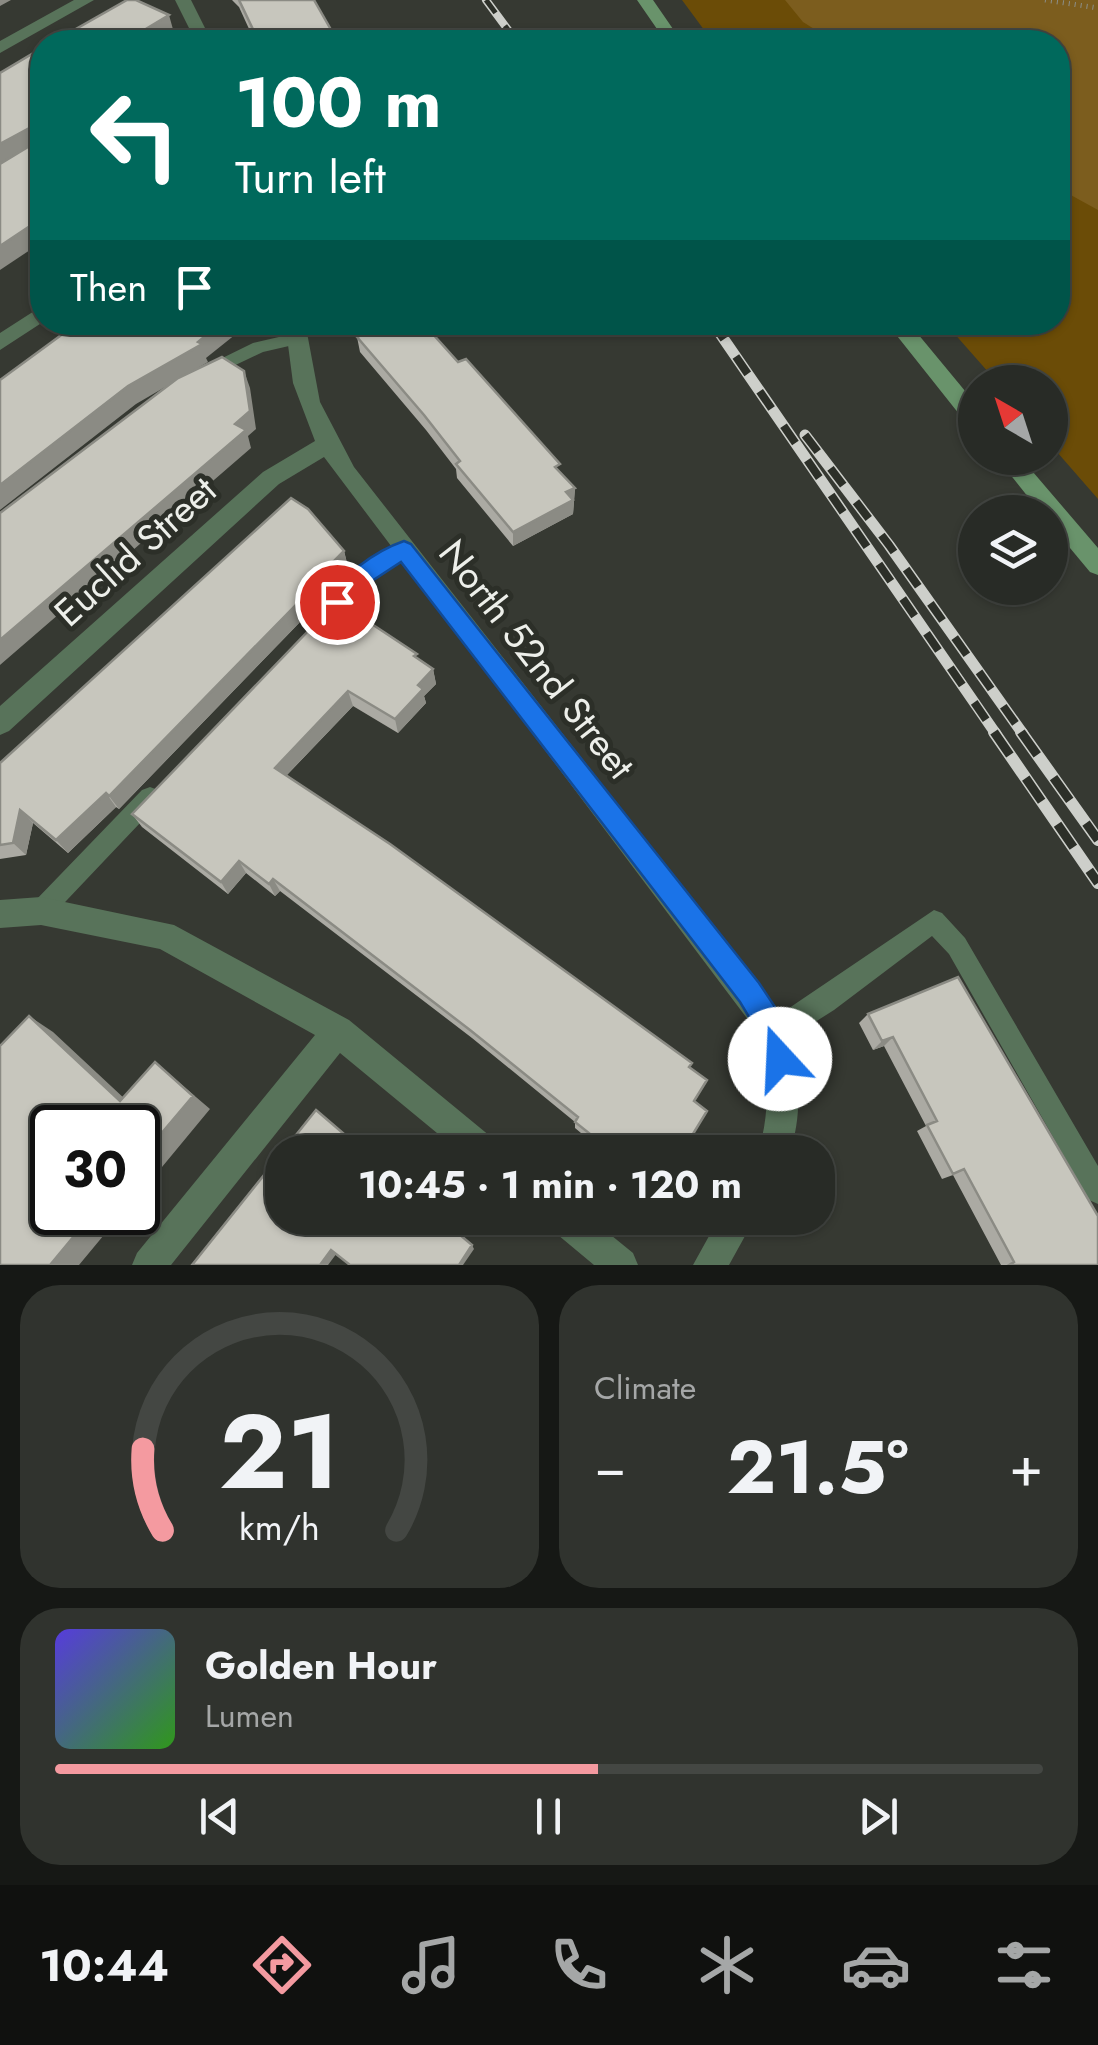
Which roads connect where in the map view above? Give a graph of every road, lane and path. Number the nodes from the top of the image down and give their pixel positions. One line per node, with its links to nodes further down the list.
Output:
1 (86, 0): 6 (street)
2 (183, 0): 7 (street)
3 (645, 0): 8 (main road)
4 (1046, 0): 5 (path)
5 (1098, 8)
6 (32, 30)
7 (198, 30)
8 (666, 30)
9 (30, 31): 10 (street)
10 (0, 48)
11 (30, 322): 15 (street)
12 (286, 335): 16 (lane)
13 (296, 335): 18 (street, North 52nd Street)
14 (907, 335): 17 (main road)
15 (0, 343)
16 (191, 380)
17 (958, 397)
18 (326, 445): 20 (street, North 52nd Street); 23 (street, Euclid Street)
19 (1022, 475): 21 (main road)
20 (404, 550): 22 (lane); 27 (street, North 52nd Street)
21 (1098, 565)
22 (310, 631)
23 (0, 723)
24 (162, 785): 25 (lane)
25 (40, 911): 26 (street); 28 (street)
26 (0, 914)
27 (770, 1027): 30 (street); 31 (lane)
28 (338, 1031): 29 (street); 34 (street)
29 (464, 1135)
30 (778, 1135)
31 (1098, 1191)
32 (585, 1235): 35 (street)
33 (728, 1235): 36 (street)
34 (149, 1265)
35 (621, 1265)
36 (710, 1265)

